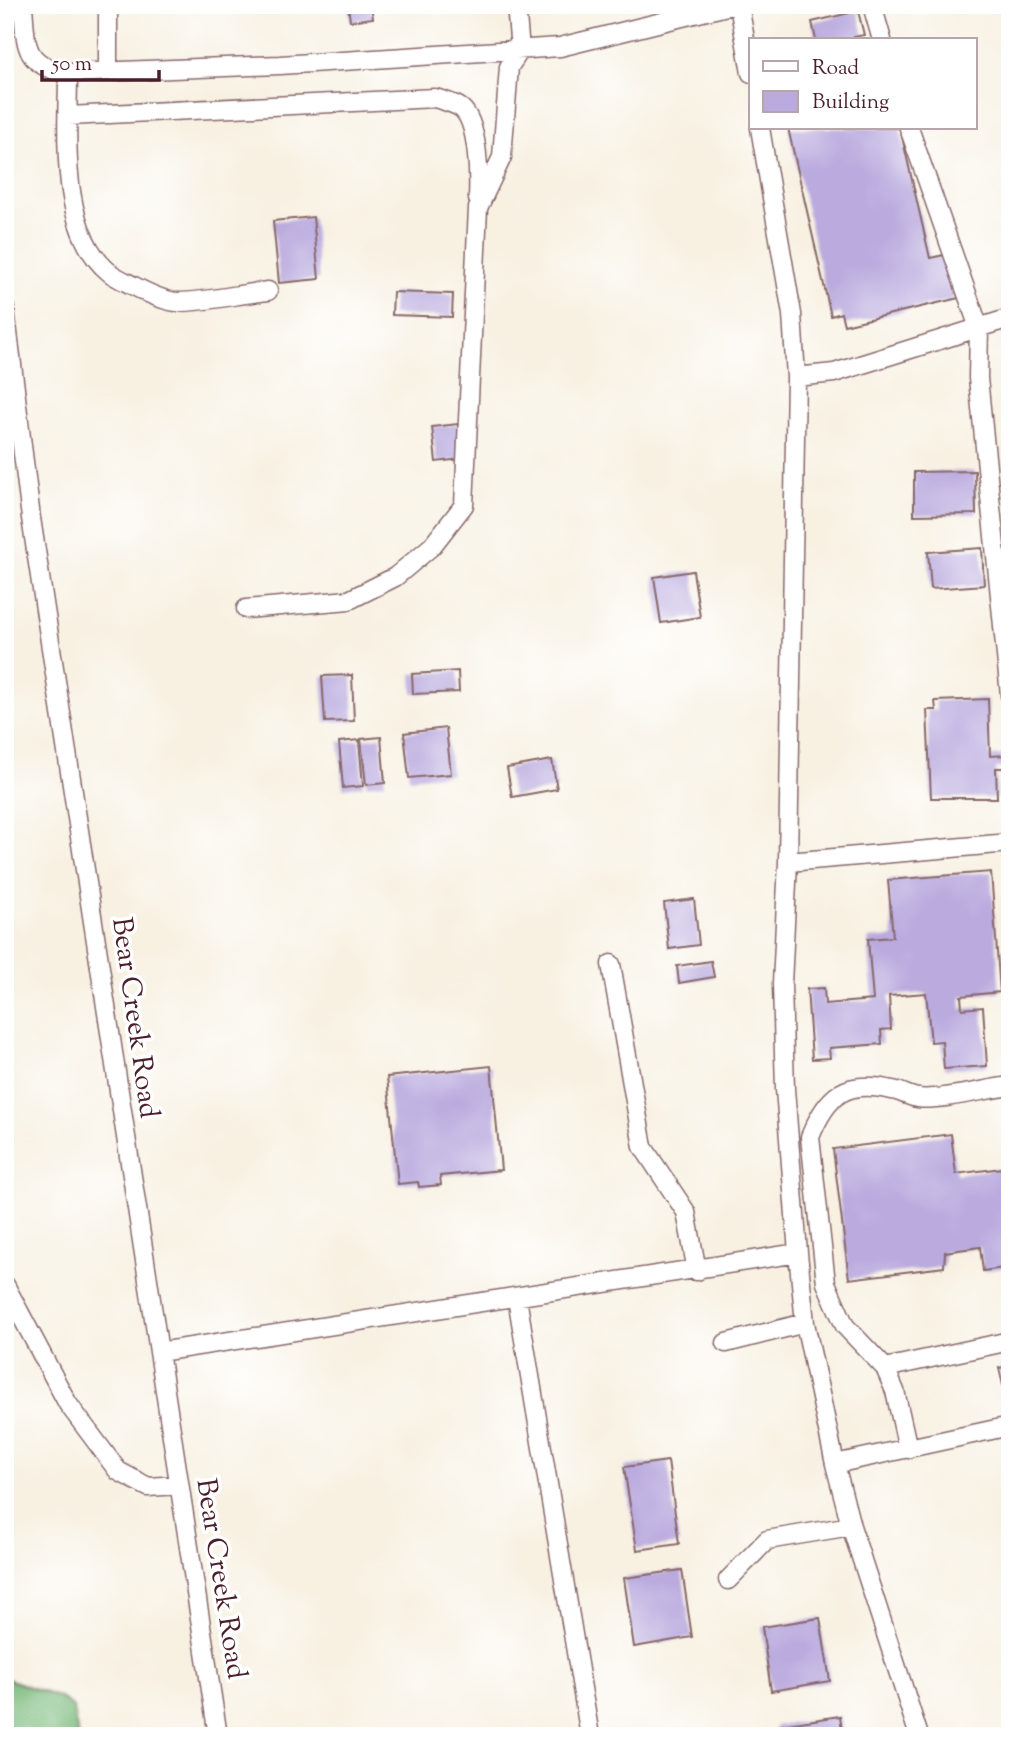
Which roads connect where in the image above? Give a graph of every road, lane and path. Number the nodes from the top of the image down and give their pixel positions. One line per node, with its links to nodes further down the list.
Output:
1 (23, 5): 11 (street)
2 (108, 5): 10 (street)
3 (516, 5): 8 (street)
4 (731, 5): 8 (street)
5 (739, 5): 9 (street)
6 (872, 5): 7 (street)
7 (881, 38)
8 (520, 50): 10 (street); 15 (street)
9 (749, 62)
10 (108, 70): 11 (street)
11 (68, 73): 12 (street)
12 (68, 116): 15 (street); 16 (street)
13 (760, 130): 20 (street)
14 (910, 130): 19 (street)
15 (478, 208): 21 (street)
16 (268, 291)
17 (5, 308): 34 (street, Bear Creek Road)
18 (1010, 318): 19 (street)
19 (979, 328): 20 (street); 22 (street)
20 (796, 377): 24 (street)
21 (246, 609)
22 (1010, 695)
23 (1010, 843): 24 (street)
24 (788, 862): 27 (street)
25 (611, 964): 28 (street)
26 (1010, 1086): 35 (street)
27 (798, 1254): 28 (street); 31 (street)
28 (697, 1271): 30 (street)
29 (5, 1285): 39 (street)
30 (517, 1298): 34 (street); 43 (street)
31 (806, 1324): 33 (street); 38 (street)
32 (1010, 1341): 35 (street)
33 (726, 1343)
34 (159, 1352): 39 (street, Bear Creek Road)
35 (885, 1367): 37 (street)
36 (1010, 1426): 37 (street)
37 (908, 1449): 38 (street)
38 (835, 1464): 40 (street)
39 (178, 1485): 42 (street, Bear Creek Road)
40 (851, 1526): 41 (street); 44 (street)
41 (728, 1580)
42 (218, 1736)
43 (590, 1736)
44 (919, 1736)

